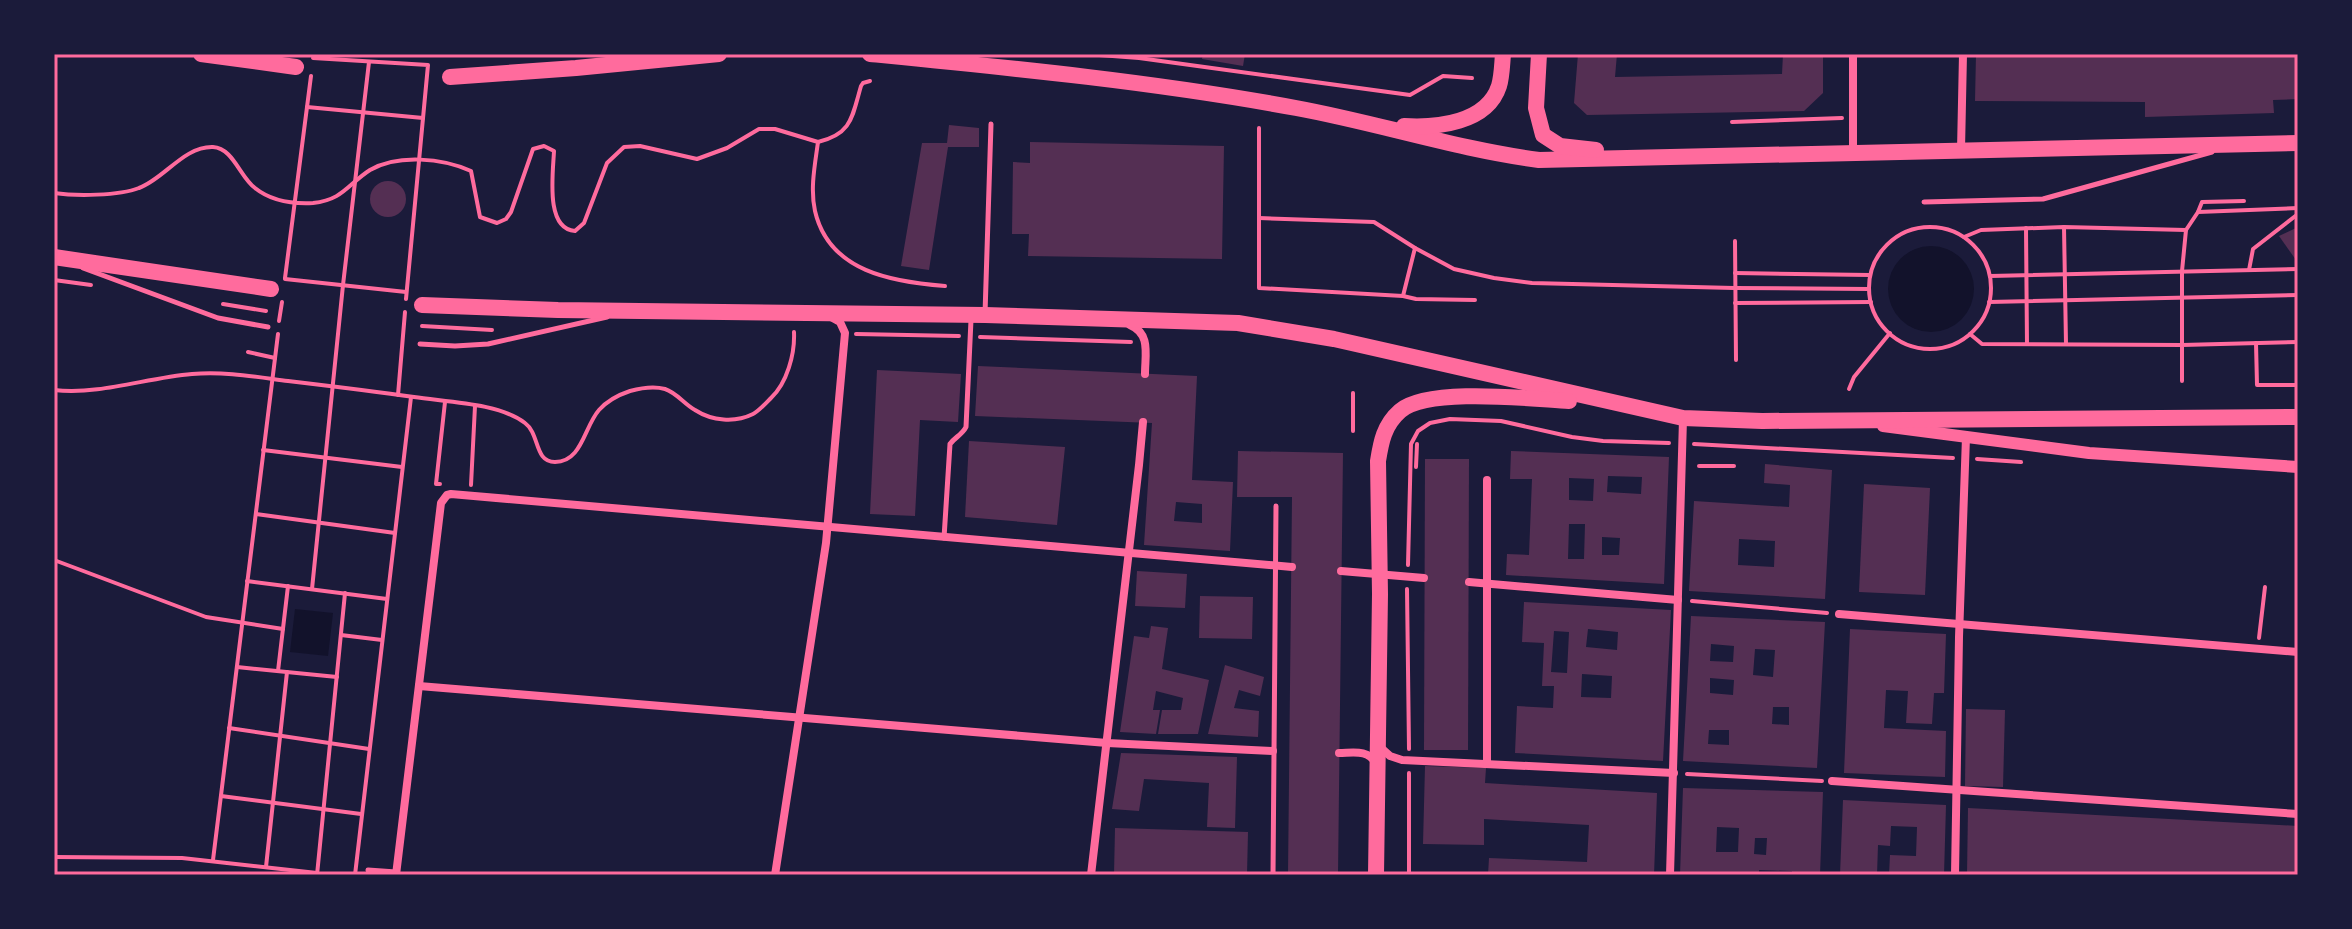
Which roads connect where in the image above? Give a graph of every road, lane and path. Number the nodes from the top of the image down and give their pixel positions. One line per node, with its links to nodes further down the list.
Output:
1 (201, 54): 14 (main road)
2 (719, 54): 15 (main road)
3 (870, 54): 20 (main road)
4 (1086, 54): 12 (path)
5 (1503, 54): 20 (main road)
6 (1539, 54): 31 (main road)
7 (1686, 54): 8 (lane)
8 (1761, 54)
9 (1853, 54): 22 (street)
10 (1963, 54): 29 (street)
11 (313, 56): 13 (path); 18 (path)
12 (1139, 56): 16 (path)
13 (369, 62): 19 (path); 21 (path)
14 (296, 67)
15 (450, 77)
16 (1472, 78)
17 (870, 81): 26 (path)
18 (307, 107): 19 (path); 36 (path)
19 (363, 112): 21 (path); 33 (path)
20 (1339, 117): 31 (main road)
21 (423, 118): 32 (path)
22 (1853, 118): 23 (path); 30 (street)
23 (1732, 122)
24 (991, 124): 75 (lane)
25 (1259, 128): 41 (path)
26 (818, 142): 32 (path); 58 (path)
27 (2298, 143): 28 (main road)
28 (2236, 145): 29 (main road); 37 (lane)
29 (1961, 150): 30 (main road)
30 (1853, 153): 31 (main road)
31 (1713, 156)
32 (419, 161): 33 (path); 62 (path)
33 (355, 181): 36 (path); 57 (path)
34 (54, 193): 36 (path)
35 (2244, 201): 39 (path)
36 (294, 202): 57 (path)
37 (1924, 202)
38 (2298, 208): 39 (path)
39 (2198, 212): 44 (path)
40 (2298, 214): 50 (path)
41 (1259, 218): 47 (path); 64 (path)
42 (2064, 227): 43 (path); 44 (path); 53 (path)
43 (2026, 228): 45 (path); 55 (path)
44 (2186, 230): 51 (path)
45 (1964, 237): 54 (path); 56 (path)
46 (1735, 241): 52 (path)
47 (1415, 248): 59 (path); 64 (path)
48 (55, 258): 60 (main road); 77 (lane)
49 (2298, 269): 50 (path)
50 (2249, 270): 51 (path)
51 (2182, 271): 53 (path); 65 (path)
52 (1735, 273): 54 (path); 59 (path)
53 (2064, 273): 55 (path); 67 (path)
54 (1870, 275): 61 (path)
55 (2027, 275): 56 (path); 68 (path)
56 (1990, 276): 70 (path)
57 (343, 285): 62 (path); 98 (path)
58 (945, 286)
59 (1734, 288): 61 (path); 71 (path)
60 (271, 289)
61 (1869, 289): 69 (path)
62 (406, 292): 102 (path)
63 (2298, 295): 65 (path)
64 (1403, 296): 66 (path)
65 (2182, 298): 67 (path); 90 (path)
66 (1475, 300)
67 (2064, 300): 68 (path); 89 (path)
68 (2027, 301): 70 (path); 88 (path)
69 (1871, 302): 71 (path); 79 (path)
70 (1989, 302): 81 (path)
71 (1735, 303): 93 (path)
72 (422, 305): 73 (main road)
73 (638, 311): 74 (main road); 87 (lane)
74 (783, 311): 75 (main road); 130 (street)
75 (978, 315): 76 (main road); 132 (lane)
76 (1098, 318): 85 (street); 105 (main road)
77 (268, 327)
78 (794, 332): 106 (path)
79 (1890, 333): 81 (path); 99 (path)
80 (860, 334): 82 (path)
81 (1970, 334): 88 (path)
82 (959, 336)
83 (987, 337): 85 (path)
84 (2298, 342): 86 (path)
85 (1146, 343): 94 (street)
86 (2256, 343): 90 (path); 97 (path)
87 (420, 344)
88 (2027, 344): 89 (path)
89 (2066, 344): 90 (path)
90 (2182, 345): 96 (path)
91 (248, 352): 92 (path)
92 (275, 358)
93 (1736, 360)
94 (1145, 374)
95 (272, 379): 98 (path); 100 (path); 115 (path)
96 (2182, 381)
97 (2298, 385)
98 (334, 386): 102 (path); 116 (path)
99 (1849, 389)
100 (54, 390)
101 (1353, 393): 111 (path)
102 (398, 395): 103 (path)
103 (411, 396): 104 (path); 121 (path)
104 (445, 402): 106 (path); 125 (path)
105 (1607, 402): 108 (main road); 138 (main road)
106 (475, 406): 126 (path)
107 (2298, 417): 109 (main road)
108 (1683, 418): 109 (main road); 114 (street)
109 (1848, 421): 112 (street)
110 (1143, 422): 133 (street)
111 (1353, 431)
112 (1966, 437): 117 (street); 123 (street)
113 (1417, 444): 122 (path)
114 (1683, 444): 117 (path); 139 (path); 149 (street)
115 (263, 450): 116 (path); 128 (path)
116 (326, 458): 121 (path); 129 (path)
117 (1965, 459): 118 (path); 152 (street)
118 (2028, 462)
119 (1699, 466): 120 (path)
120 (1734, 466)
121 (402, 467): 131 (path)
122 (1416, 467)
123 (2298, 467)
124 (1487, 480): 143 (street)
125 (436, 484)
126 (471, 486)
127 (1276, 506): 135 (lane)
128 (256, 514): 129 (path); 141 (path)
129 (319, 523): 131 (path); 146 (path)
130 (827, 528): 132 (street); 162 (street); 163 (street)
131 (395, 533): 148 (path)
132 (944, 538): 133 (street)
133 (1129, 553): 135 (street); 166 (street)
134 (54, 560): 151 (path)
135 (1275, 566): 136 (street); 170 (lane)
136 (1292, 567)
137 (1341, 571): 138 (street)
138 (1379, 575): 139 (street); 167 (main road)
139 (1408, 577): 140 (street); 172 (path)
140 (1424, 578)
141 (247, 581): 144 (path); 151 (path)
142 (1469, 582): 143 (street)
143 (1486, 584): 149 (street); 173 (street)
144 (288, 586): 146 (path); 153 (path)
145 (2265, 587): 156 (path)
146 (312, 589): 147 (path)
147 (345, 593): 148 (path); 154 (path)
148 (387, 599): 155 (path)
149 (1678, 600): 150 (path); 175 (street)
150 (1839, 614): 152 (street)
151 (242, 623): 153 (path); 158 (path)
152 (1959, 624): 156 (street); 177 (street)
153 (283, 629): 159 (path)
154 (341, 635): 155 (path); 161 (path)
155 (382, 640): 169 (path)
156 (2258, 648): 157 (street)
157 (2298, 652)
158 (237, 667): 159 (path); 164 (path)
159 (278, 672): 160 (path)
160 (287, 672): 161 (path); 165 (path)
161 (337, 677): 168 (path)
162 (419, 686): 163 (street); 188 (street)
163 (797, 717): 166 (street); 190 (street)
164 (229, 728): 165 (path); 178 (path)
165 (280, 736): 168 (path); 179 (path)
166 (1107, 743): 170 (street); 191 (street)
167 (1377, 743): 172 (street); 174 (main road)
168 (330, 744): 169 (path); 180 (path)
169 (369, 750): 181 (path)
170 (1273, 751): 192 (lane)
171 (1339, 753): 174 (street)
172 (1409, 760): 173 (street); 194 (path)
173 (1487, 763): 175 (street)
174 (1377, 771): 193 (main road)
175 (1674, 773): 176 (path); 195 (street)
176 (1832, 781): 177 (street)
177 (1956, 791): 182 (street); 196 (street)
178 (221, 796): 179 (path); 184 (path)
179 (273, 803): 180 (path); 185 (path)
180 (323, 808): 181 (path); 187 (path)
181 (362, 814): 189 (path)
182 (2298, 814)
183 (54, 857): 184 (path)
184 (213, 860): 185 (path)
185 (266, 867): 187 (path)
186 (368, 870): 188 (lane)
187 (317, 874)
188 (397, 874)
189 (355, 875)
190 (775, 875)
191 (1091, 875)
192 (1273, 875)
193 (1376, 875)
194 (1409, 875)
195 (1670, 875)
196 (1955, 875)

